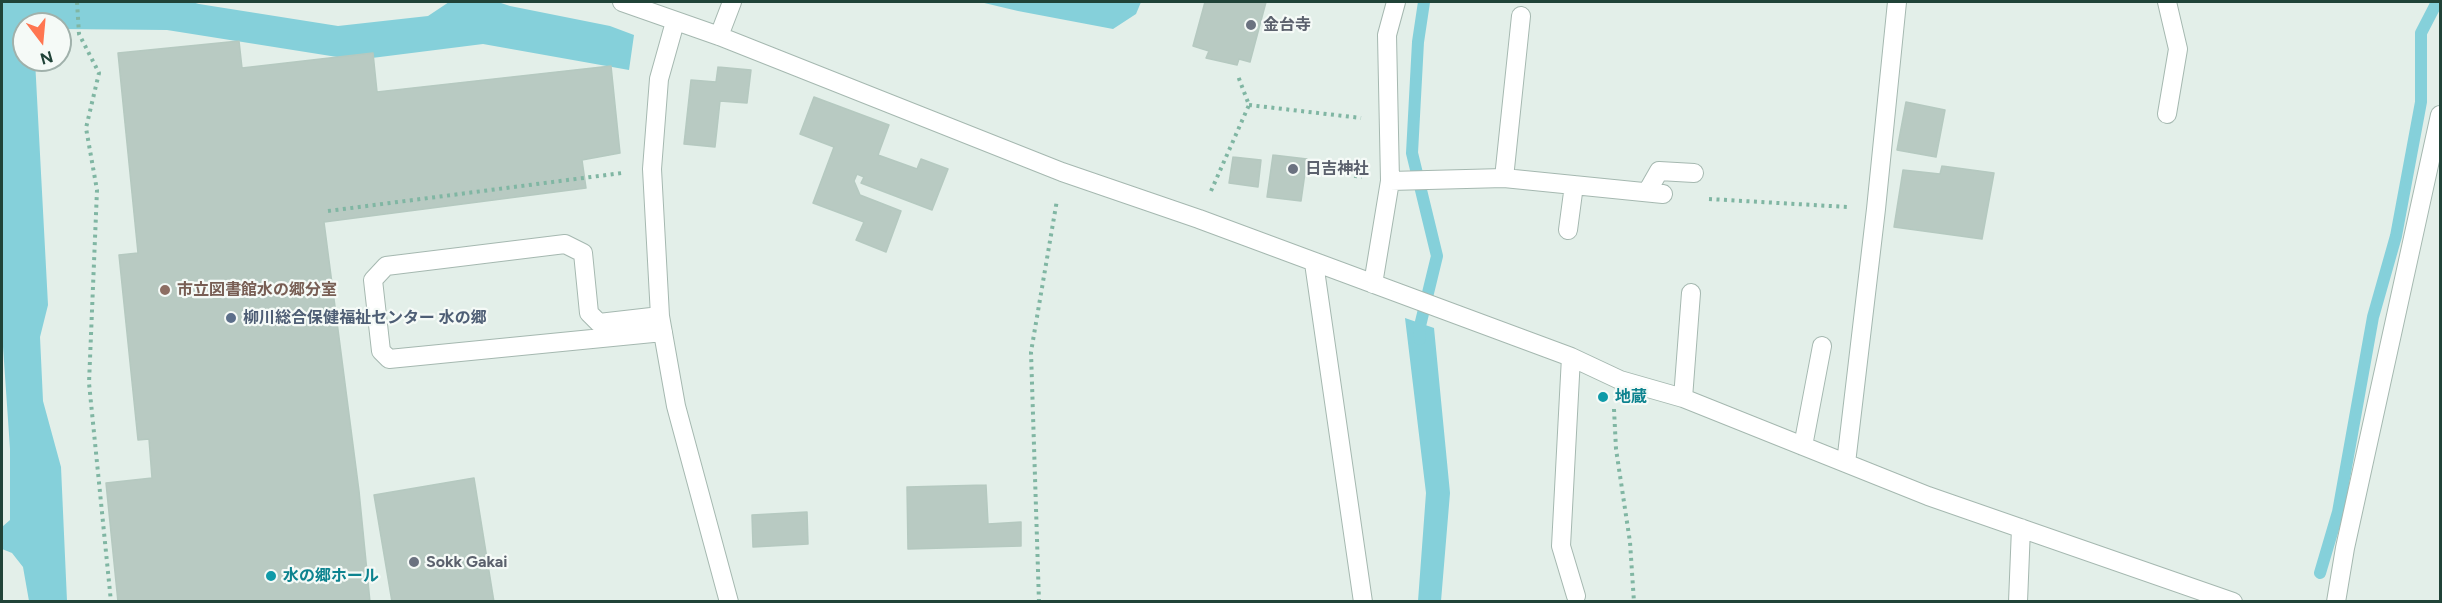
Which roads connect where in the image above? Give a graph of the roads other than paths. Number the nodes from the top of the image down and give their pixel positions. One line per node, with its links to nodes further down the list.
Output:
1 (622, 2): 7 (street)
2 (732, 2): 8 (street)
3 (1396, 2): 13 (street)
4 (1897, 2): 24 (street)
5 (2167, 2): 9 (street)
6 (1521, 16): 12 (street)
7 (675, 22): 8 (street); 19 (street)
8 (719, 36): 16 (street)
9 (2167, 114)
10 (2440, 116): 31 (street)
11 (1694, 173): 14 (street)
12 (1504, 178): 13 (street); 14 (street)
13 (1396, 181): 17 (street)
14 (1574, 185): 15 (street)
15 (1568, 230)
16 (1314, 263): 17 (street); 28 (street)
17 (1373, 284): 21 (street)
18 (1691, 293): 22 (street)
19 (661, 324): 19 (street); 27 (street)
20 (1822, 346): 23 (street)
21 (1571, 357): 22 (street); 26 (street)
22 (1683, 399): 23 (street)
23 (1803, 446): 24 (street)
24 (1846, 463): 25 (street)
25 (2021, 528): 29 (street); 30 (street)
26 (1576, 596)
27 (729, 602)
28 (1363, 602)
29 (2018, 602)
30 (2233, 602)
31 (2336, 602)

